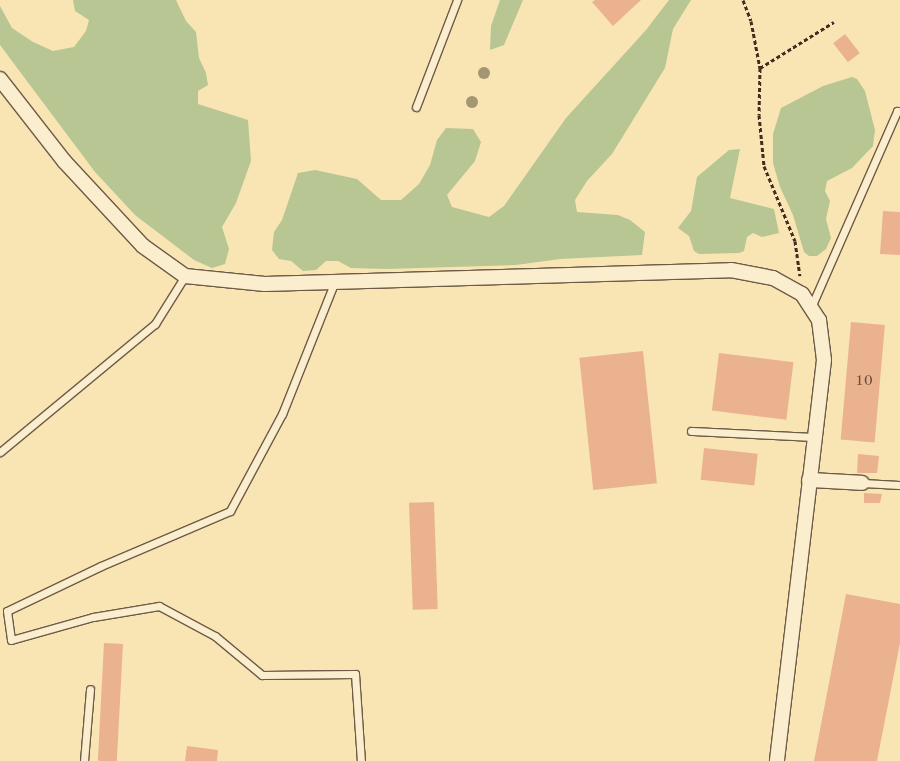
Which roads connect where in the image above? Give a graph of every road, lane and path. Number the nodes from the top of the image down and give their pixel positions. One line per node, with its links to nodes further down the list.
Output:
1 (457, 0): 6 (lane)
2 (742, 0): 4 (path)
3 (834, 22): 4 (path)
4 (760, 68): 10 (path)
5 (0, 79): 8 (street)
6 (416, 107)
7 (900, 111): 11 (lane)
8 (186, 276): 9 (street); 14 (lane)
9 (336, 280): 10 (street); 20 (lane)
10 (802, 294): 11 (street)
11 (812, 305): 13 (street)
12 (691, 431): 13 (lane)
13 (814, 437): 15 (street)
14 (0, 452)
15 (809, 480): 16 (street); 21 (street)
16 (862, 483): 17 (lane)
17 (900, 486)
18 (90, 689): 19 (lane)
19 (84, 761)
20 (361, 761)
21 (777, 761)

